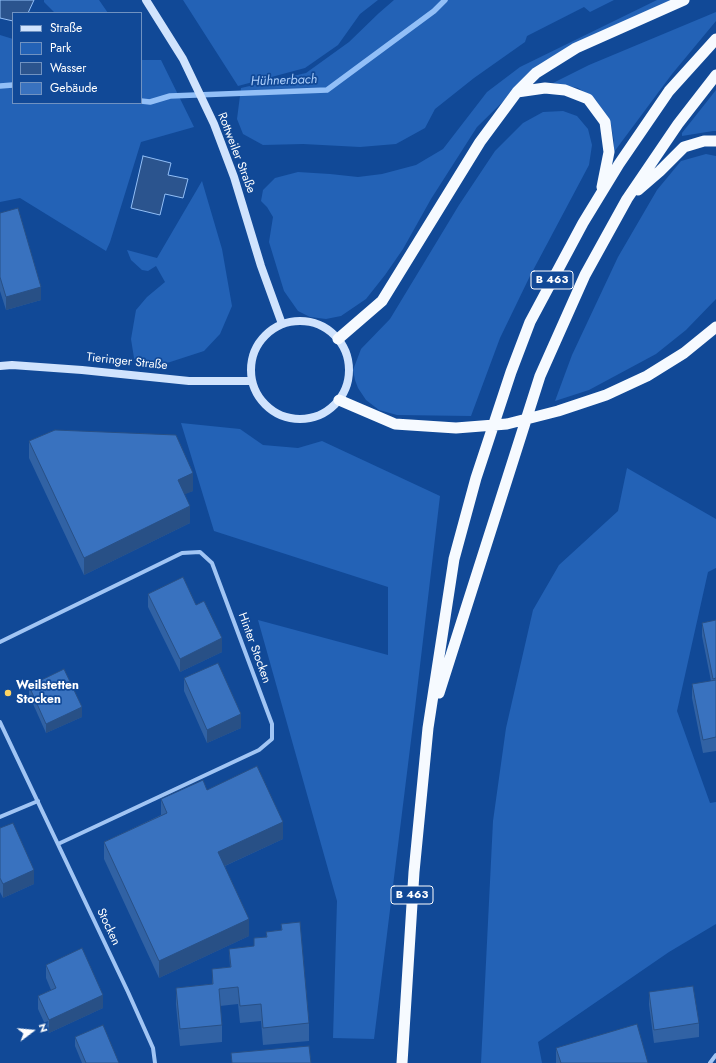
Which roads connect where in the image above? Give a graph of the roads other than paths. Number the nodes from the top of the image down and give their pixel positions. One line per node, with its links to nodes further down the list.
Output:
1 (146, 0): 9 (main road, Rottweiler Straße)
2 (684, 0): 5 (highway)
3 (716, 39): 7 (highway, B 463)
4 (716, 75): 8 (highway, B 463)
5 (517, 92): 7 (highway, B 463); 11 (highway)
6 (716, 141): 8 (highway, B 463)
7 (601, 193): 17 (highway, B 463)
8 (627, 199): 17 (highway, B 463)
9 (282, 324): 11 (main road); 13 (main road)
10 (716, 327): 14 (highway)
11 (338, 338): 14 (main road)
12 (0, 366): 13 (main road, Tieringer Straße)
13 (251, 381): 14 (main road)
14 (339, 400)
15 (0, 642): 20 (street, Hinter Stocken)
16 (0, 722): 18 (street, Stocken)
17 (428, 728): 23 (highway, B 463)
18 (38, 801): 19 (street); 20 (street, Stocken)
19 (0, 817)
20 (58, 844): 22 (street, Stocken)
21 (716, 1055): 24 (street)
22 (155, 1063)
23 (402, 1063)
24 (710, 1063)

